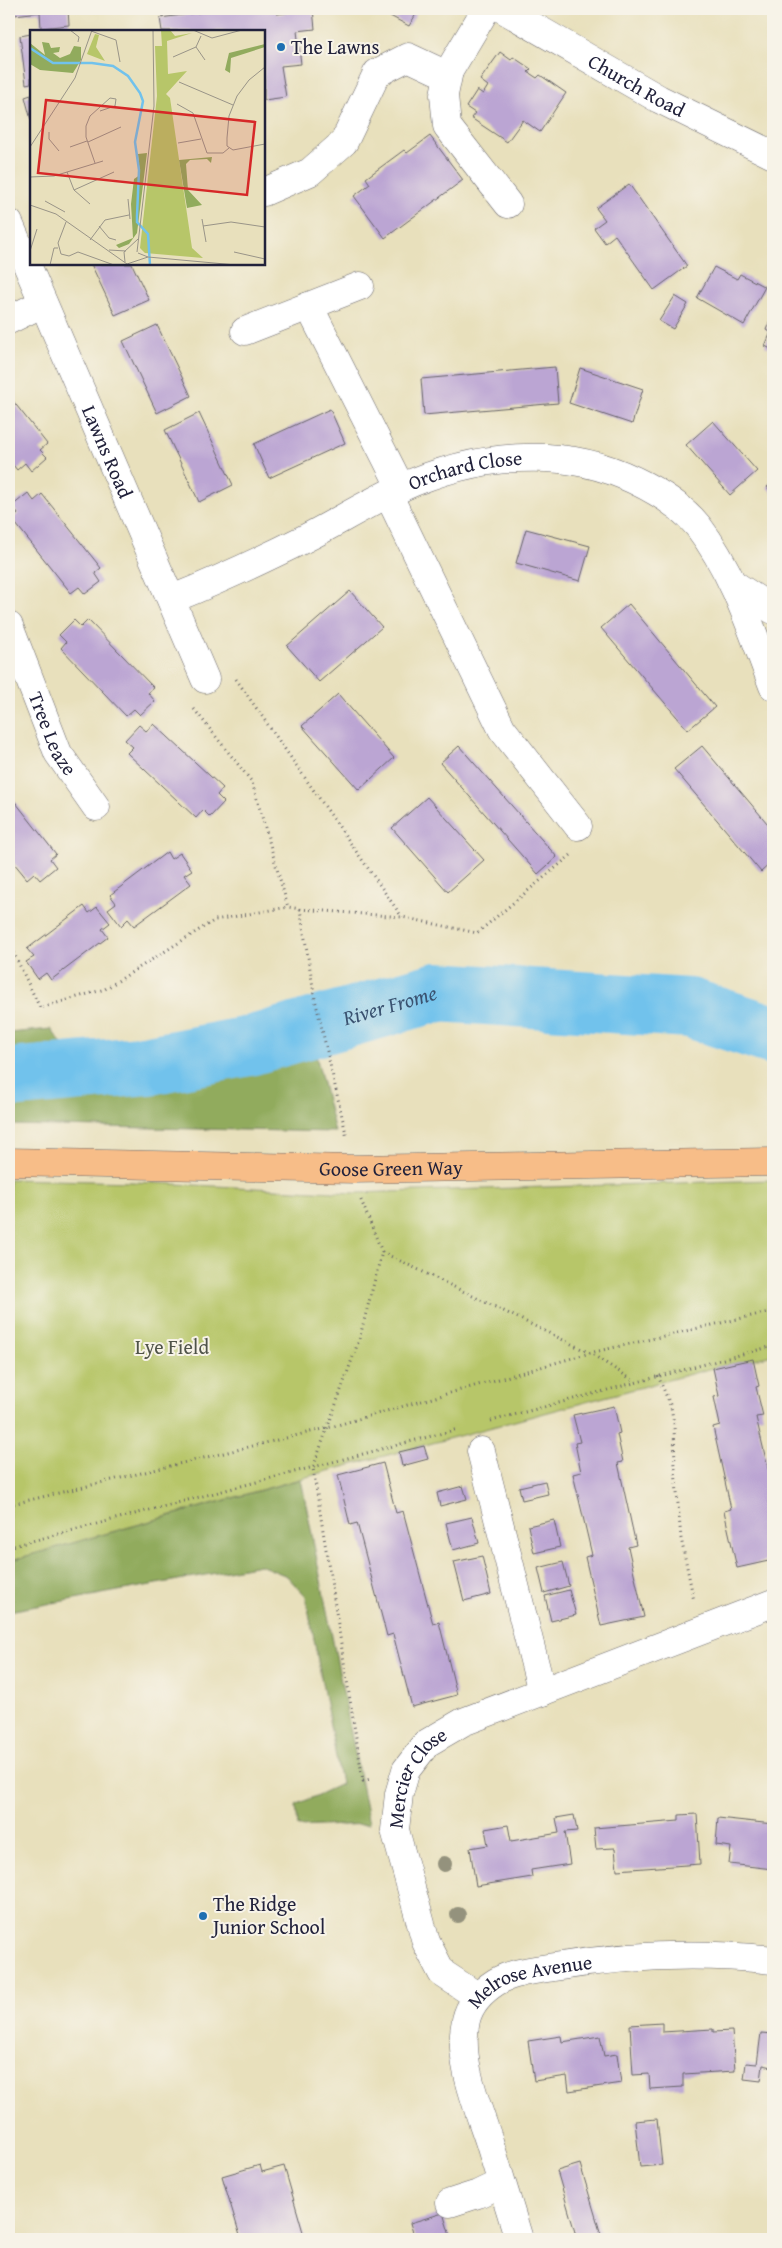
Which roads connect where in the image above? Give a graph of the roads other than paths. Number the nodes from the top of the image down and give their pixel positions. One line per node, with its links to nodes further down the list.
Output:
1 (486, 9): 3 (street)
2 (502, 9): 4 (street, Church Road)
3 (449, 71): 5 (street); 6 (street)
4 (773, 155)
5 (265, 192)
6 (508, 204)
7 (9, 223): 9 (street, Lawns Road)
8 (360, 286): 10 (street)
9 (43, 303): 11 (street); 15 (street, Lawns Road)
10 (309, 306): 12 (street); 13 (street)
11 (9, 320)
12 (245, 331)
13 (395, 491): 14 (street, Orchard Close); 15 (street, Orchard Close); 21 (street)
14 (735, 585): 16 (street, Orchard Close); 19 (street, Orchard Close)
15 (172, 599): 18 (street, Lawns Road)
16 (773, 610)
17 (9, 626): 20 (street, Tree Leaze)
18 (205, 679)
19 (773, 686)
20 (96, 807)
21 (578, 826)
22 (9, 1162): 23 (main road, Goose Green Way)
23 (773, 1162)
24 (481, 1451): 26 (street)
25 (773, 1603): 26 (street, Mercier Close)
26 (542, 1692): 28 (street, Mercier Close)
27 (773, 1960): 28 (street, Melrose Avenue)
28 (477, 1996): 29 (street, Melrose Avenue)
29 (501, 2183): 30 (street); 31 (street, Melrose Avenue)
30 (450, 2202)
31 (519, 2239)

